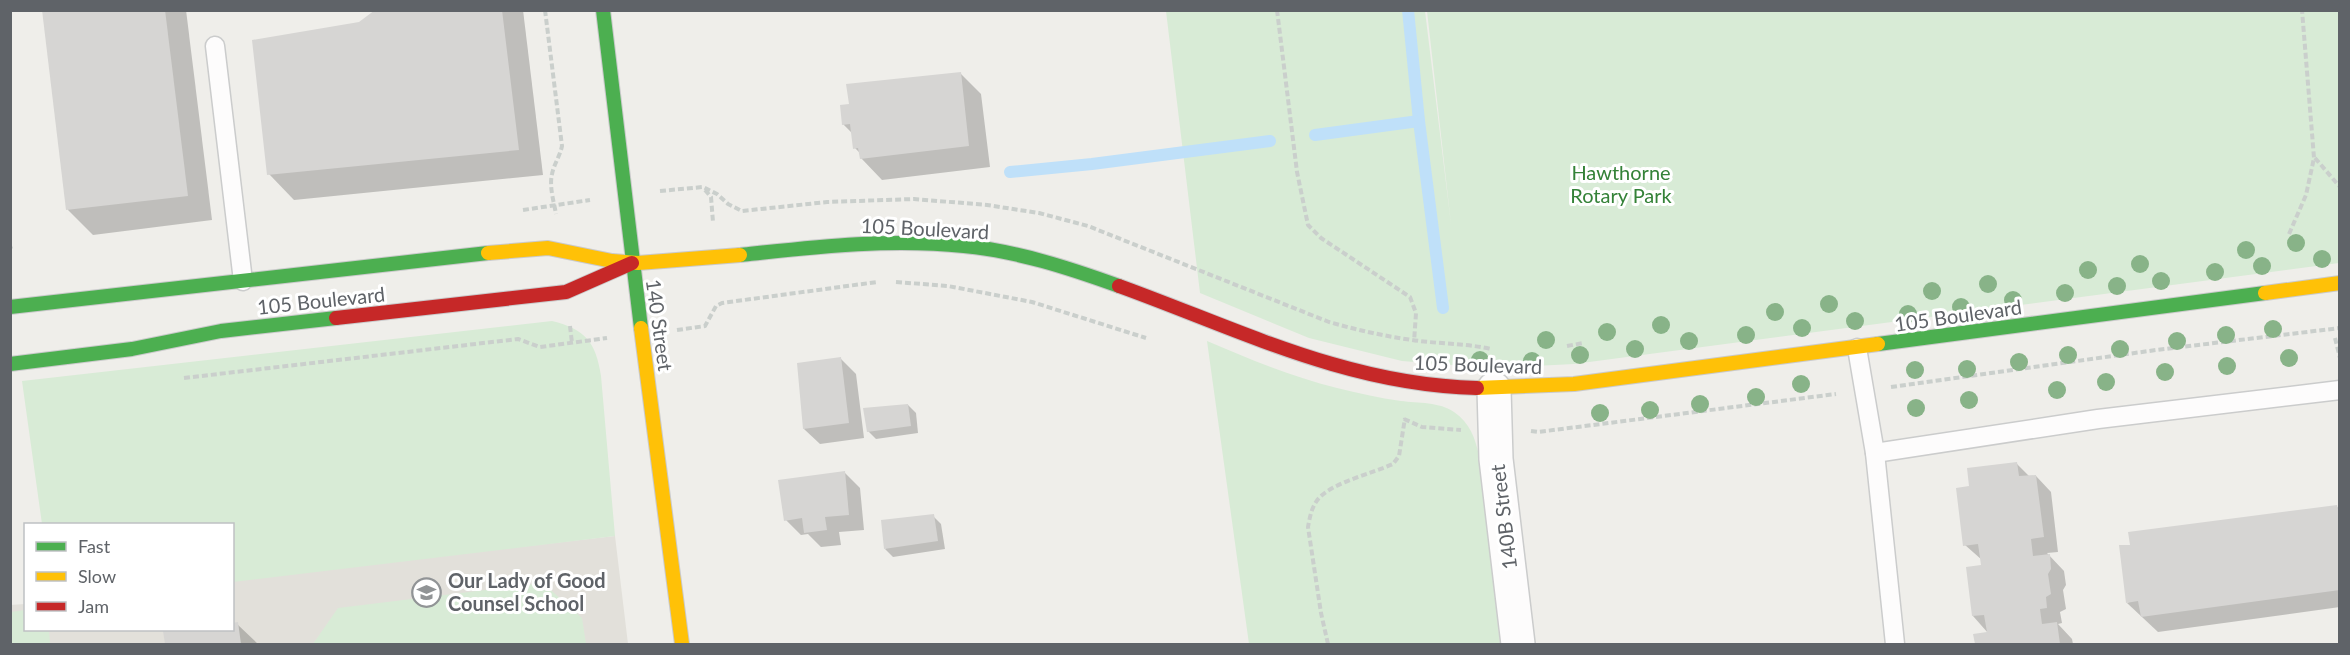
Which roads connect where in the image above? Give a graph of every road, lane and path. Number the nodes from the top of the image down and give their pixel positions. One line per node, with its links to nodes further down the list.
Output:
1 (545, 10): 11 (path)
2 (603, 10): 15 (street, 140 Street)
3 (1277, 10): 27 (path)
4 (2302, 10): 6 (path)
5 (215, 46): 16 (lane)
6 (2314, 158): 8 (path); 14 (path)
7 (703, 187): 9 (path); 13 (path); 27 (path)
8 (2340, 187)
9 (672, 189)
10 (568, 202): 11 (path)
11 (554, 205): 12 (path)
12 (533, 208)
13 (713, 227)
14 (2289, 234)
15 (632, 263): 16 (street, 105 Boulevard); 35 (street, 105 Boulevard); 37 (street, 105 Boulevard); 46 (street, 140 Street)
16 (243, 281): 20 (street, 105 Boulevard)
17 (2340, 283): 31 (street, 105 Boulevard)
18 (721, 297): 19 (path)
19 (722, 303): 23 (path); 26 (path)
20 (10, 307)
21 (570, 327): 28 (path)
22 (2340, 328): 38 (path)
23 (690, 329)
24 (2336, 338): 34 (path)
25 (588, 340): 28 (path)
26 (1153, 340)
27 (1414, 340): 32 (path); 33 (path)
28 (572, 343): 36 (path)
29 (1586, 343): 30 (path)
30 (1563, 346)
31 (1857, 348): 37 (street, 105 Boulevard); 38 (lane)
32 (1413, 350)
33 (1500, 350)
34 (2340, 358)
35 (10, 364)
36 (176, 379)
37 (1494, 389): 48 (street, 140B Street)
38 (1865, 390): 43 (path); 45 (lane)
39 (2340, 390): 45 (lane)
40 (1406, 411): 42 (path)
41 (1399, 418): 42 (path)
42 (1405, 420): 44 (path); 47 (path)
43 (1525, 429)
44 (1466, 430)
45 (1875, 453): 49 (lane)
46 (682, 645)
47 (1328, 645)
48 (1518, 645)
49 (1895, 645)

